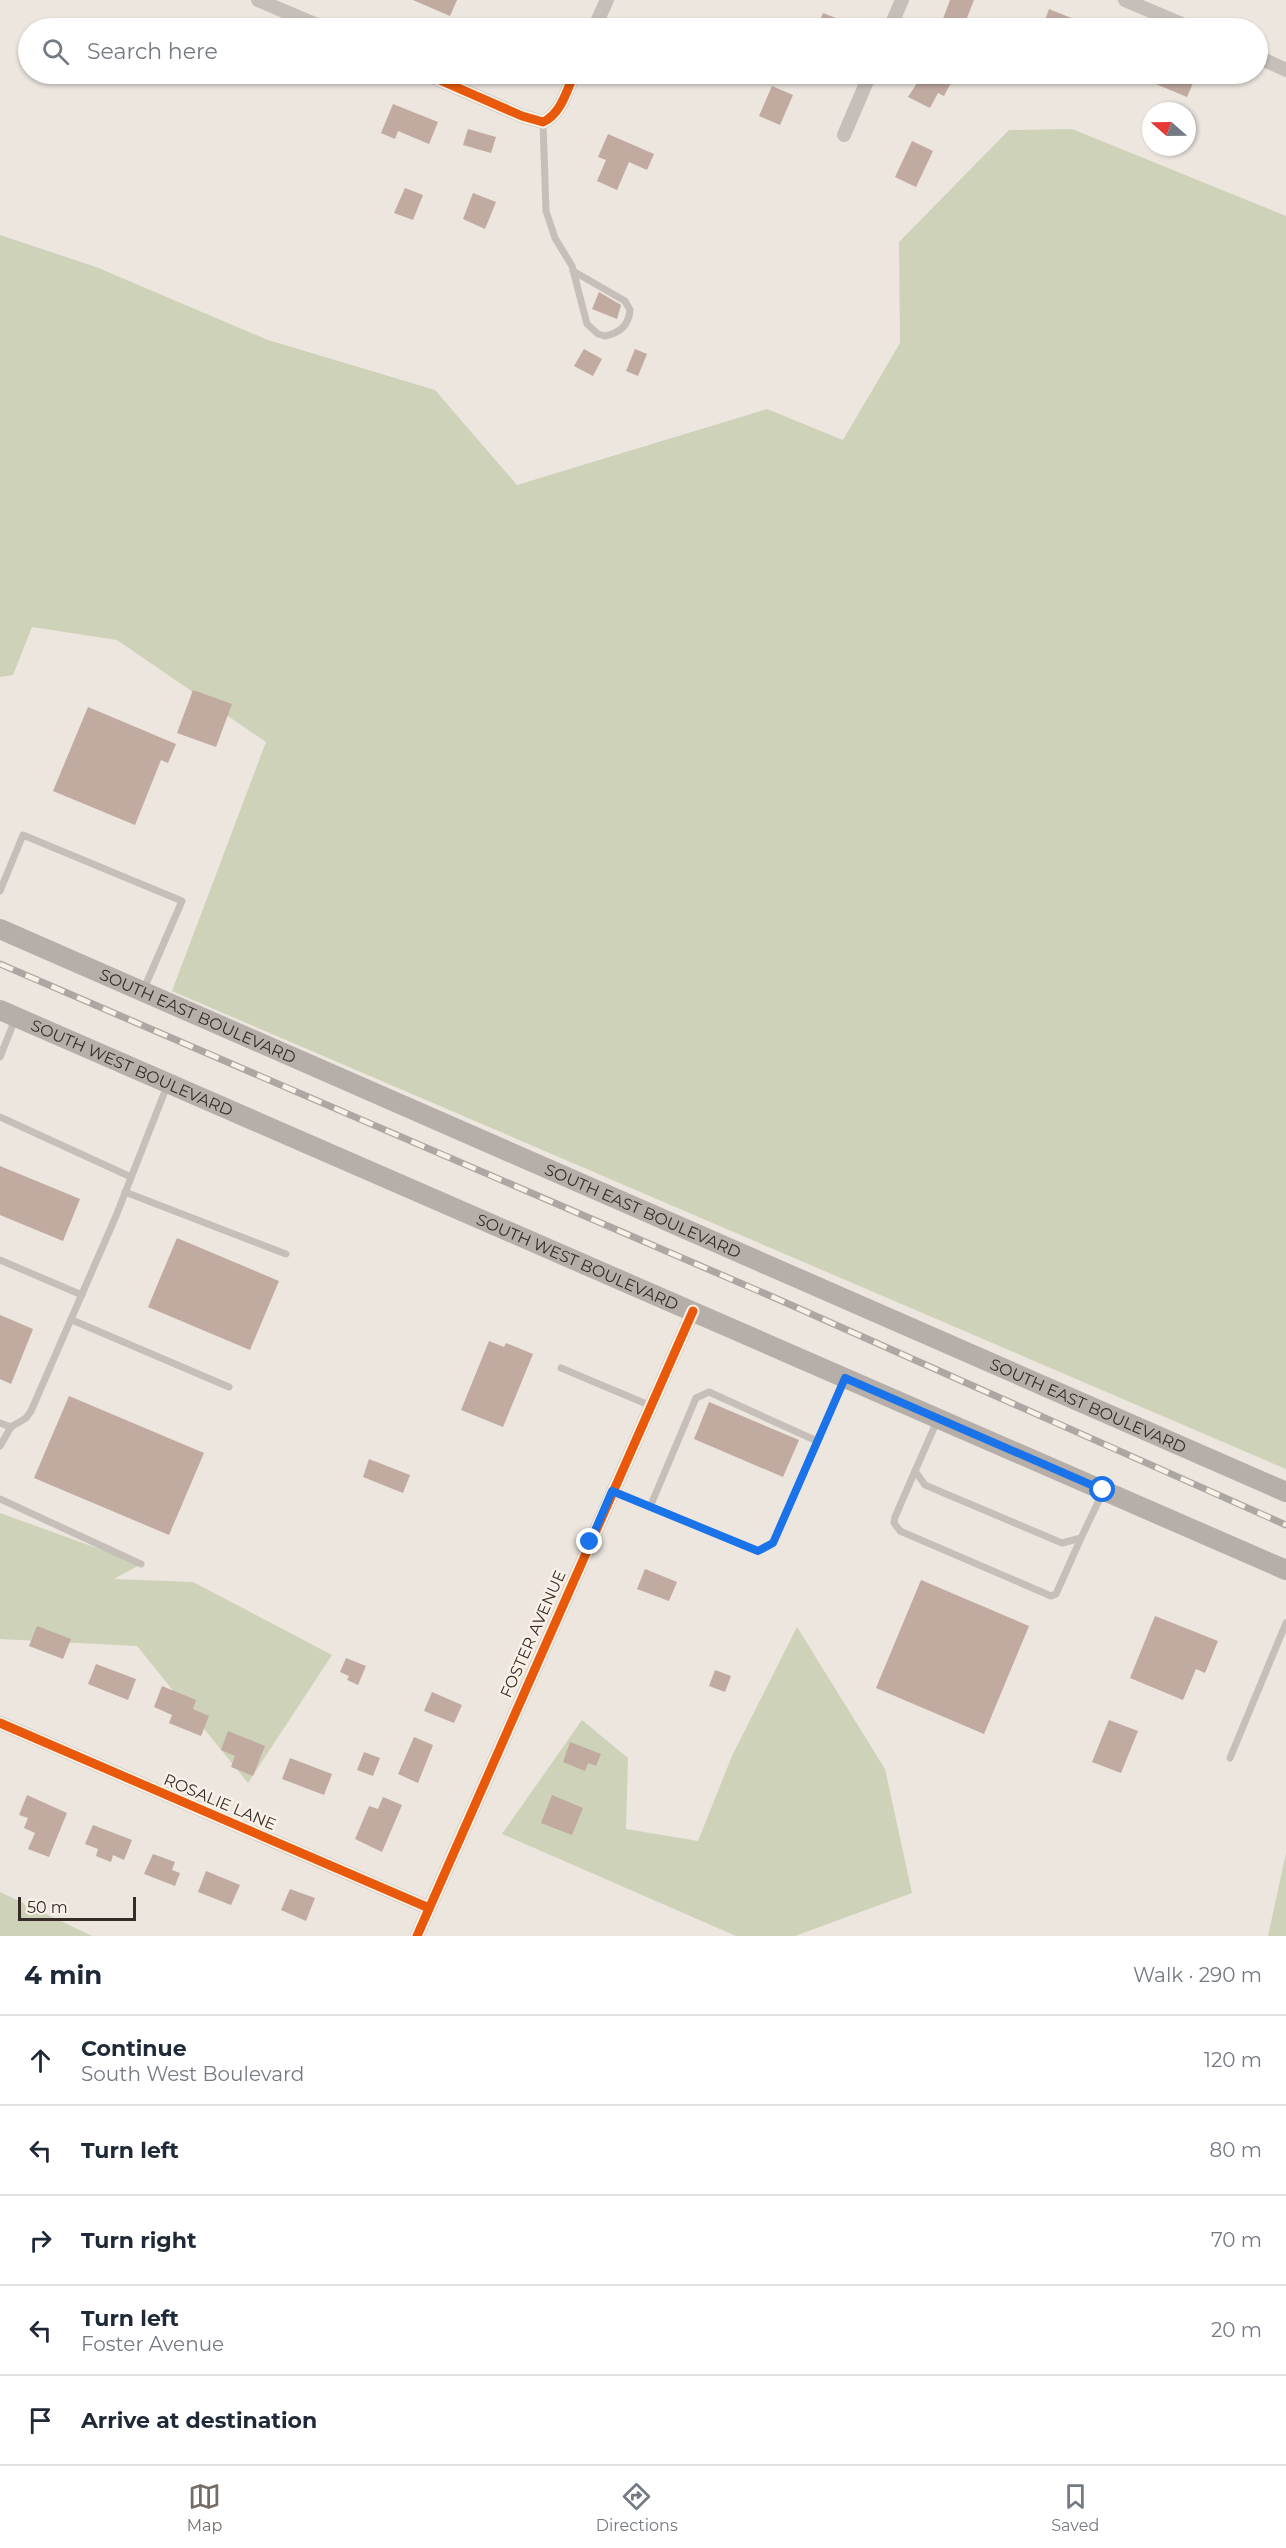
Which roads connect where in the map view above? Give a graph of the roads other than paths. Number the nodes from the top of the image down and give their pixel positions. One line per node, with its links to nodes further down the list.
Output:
1 (258, 0): 5 (street)
2 (607, 0): 6 (street)
3 (902, 0): 7 (street)
4 (1125, 0): 8 (street)
5 (300, 18)
6 (599, 18)
7 (894, 18)
8 (1167, 18)
9 (1268, 62): 10 (street)
10 (1286, 70)
11 (449, 84): 14 (street)
12 (569, 84): 14 (street)
13 (866, 84): 15 (street)
14 (543, 122): 16 (lane)
15 (844, 135)
16 (573, 271): 16 (lane)
17 (0, 891): 19 (lane)
18 (0, 929): 19 (main road, SOUTH EAST BOULEVARD)
19 (143, 992): 43 (main road, SOUTH EAST BOULEVARD)
20 (8, 1014): 21 (lane); 22 (main road, SOUTH WEST BOULEVARD)
21 (0, 1057)
22 (168, 1083): 24 (lane); 29 (main road, SOUTH WEST BOULEVARD)
23 (0, 1118): 24 (lane)
24 (131, 1177): 25 (lane)
25 (125, 1192): 26 (lane); 28 (lane)
26 (286, 1254)
27 (0, 1260): 28 (lane)
28 (82, 1295): 30 (lane)
29 (693, 1311): 32 (main road, SOUTH WEST BOULEVARD); 34 (street, FOSTER AVENUE)
30 (72, 1320): 33 (lane); 37 (lane)
31 (561, 1368): 34 (lane)
32 (845, 1378): 35 (main road, SOUTH WEST BOULEVARD); 38 (lane)
33 (229, 1387)
34 (649, 1406): 42 (street, FOSTER AVENUE)
35 (938, 1418): 40 (lane); 41 (main road, SOUTH WEST BOULEVARD)
36 (0, 1423): 37 (lane)
37 (11, 1427): 39 (lane)
38 (817, 1441): 45 (lane); 45 (lane)
39 (0, 1446)
40 (915, 1471): 46 (lane); 46 (lane)
41 (1103, 1490): 46 (lane); 48 (main road, SOUTH WEST BOULEVARD)
42 (612, 1491): 45 (lane); 52 (street, FOSTER AVENUE)
43 (1286, 1492)
44 (0, 1500): 47 (lane)
45 (650, 1507)
46 (1081, 1538)
47 (141, 1564)
48 (1286, 1570)
49 (1286, 1623): 51 (lane)
50 (0, 1723): 52 (street, ROSALIE LANE)
51 (1230, 1758)
52 (429, 1908): 53 (street, FOSTER AVENUE)
53 (417, 1936)

